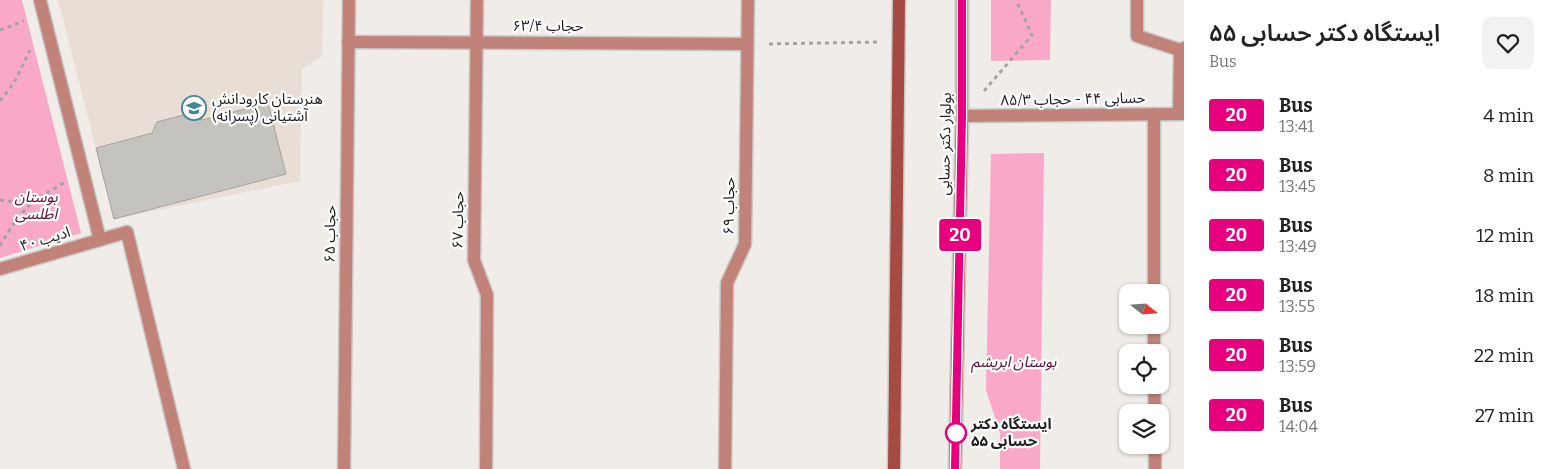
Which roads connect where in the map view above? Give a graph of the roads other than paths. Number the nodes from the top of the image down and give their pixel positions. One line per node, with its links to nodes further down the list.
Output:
1 (40, 0): 15 (street)
2 (348, 0): 8 (street, حجاب ۶۵)
3 (477, 0): 9 (street, حجاب ۶۷)
4 (748, 0): 10 (street, حجاب ۶۹)
5 (899, 0): 23 (main road)
6 (962, 0): 14 (main road, بولوار دکتر حسابی)
7 (1138, 0): 11 (street)
8 (348, 42): 9 (street, حجاب ۶۳/۴); 20 (street, حجاب ۶۵)
9 (477, 42): 10 (street, حجاب ۶۳/۴); 21 (street, حجاب ۶۷)
10 (747, 44): 22 (street, حجاب ۶۹)
11 (1182, 49): 13 (street)
12 (1154, 114): 13 (street, حسابی ۴۴ - حجاب ۸۵/۳); 14 (street, حسابی ۴۴ - حجاب ۸۵/۳); 17 (street)
13 (1181, 114)
14 (962, 116): 24 (main road, بولوار دکتر حسابی)
15 (100, 240): 16 (street, ادیب ۴۰); 19 (street, ادیب ۴۰)
16 (0, 269)
17 (1154, 284)
18 (1155, 454): 25 (street)
19 (184, 469)
20 (344, 469)
21 (486, 469)
22 (725, 469)
23 (894, 469)
24 (955, 469)
25 (1155, 469)

